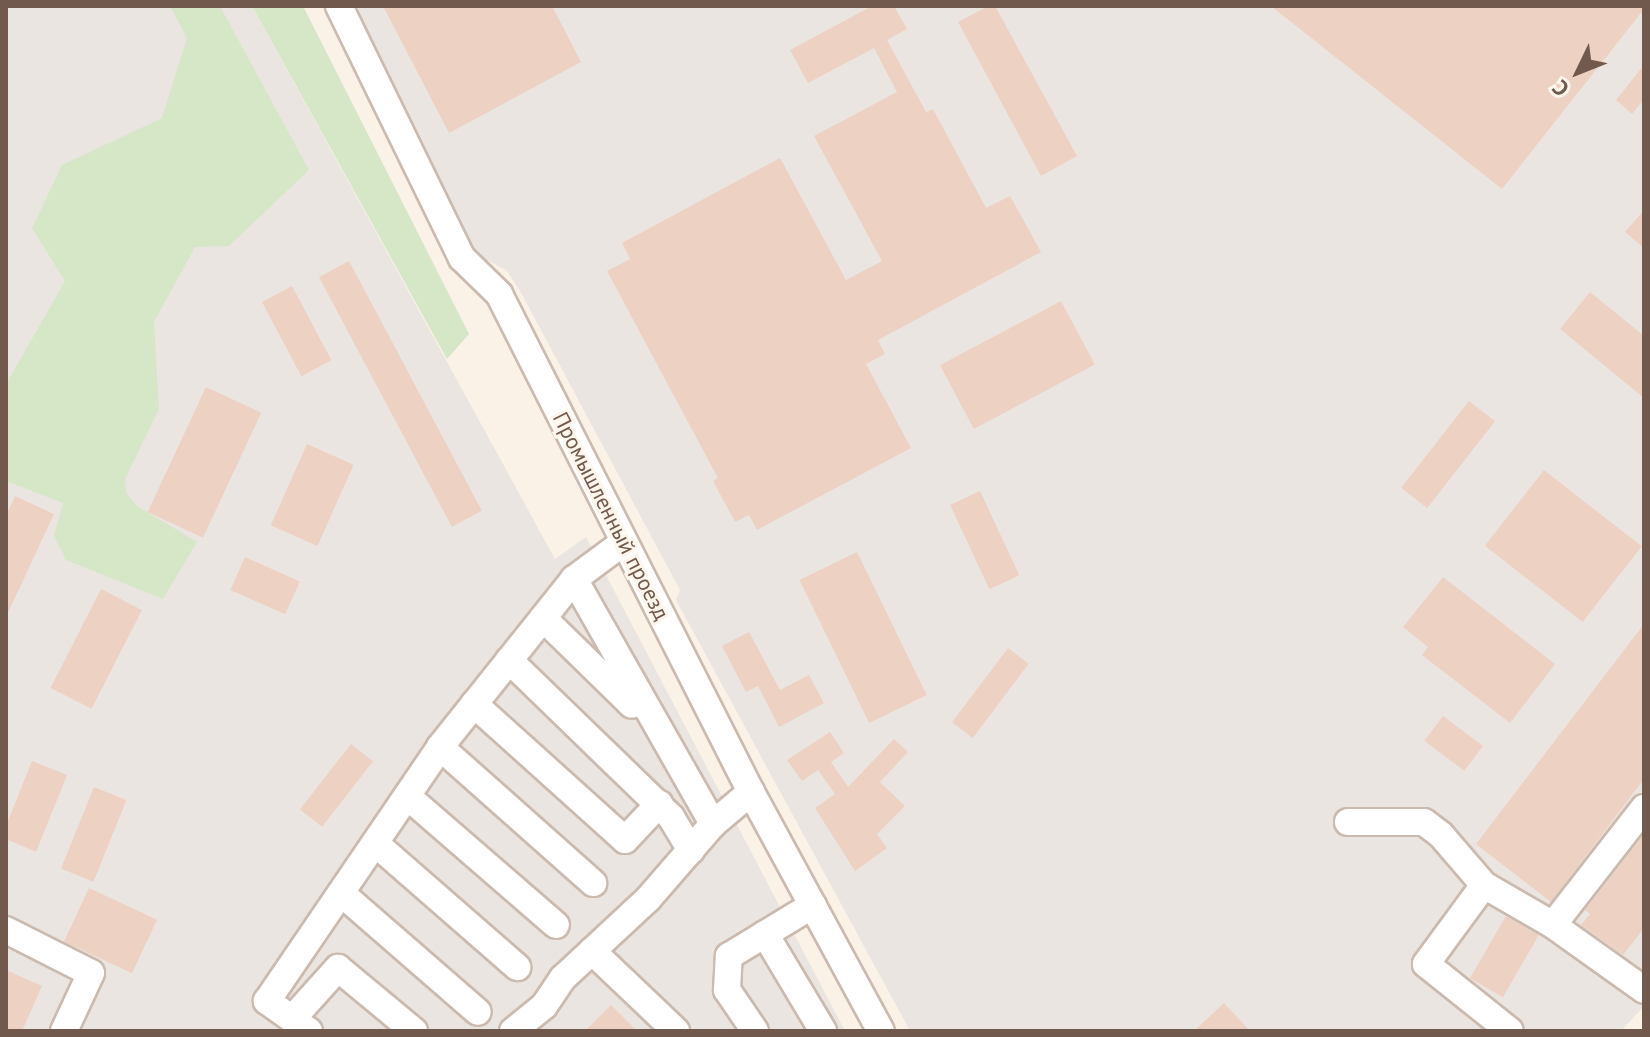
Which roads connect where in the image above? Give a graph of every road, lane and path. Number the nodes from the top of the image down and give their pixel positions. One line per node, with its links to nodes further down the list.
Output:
1 (339, 6): 2 (street, Промышленный проезд)
2 (624, 542): 3 (street); 9 (street, Промышленный проезд)
3 (574, 579): 4 (street); 7 (street)
4 (543, 618): 5 (street); 7 (street)
5 (509, 660): 6 (street); 13 (street)
6 (474, 704): 8 (street); 13 (street)
7 (654, 726): 11 (street)
8 (440, 747): 10 (street); 18 (street)
9 (751, 792): 15 (street); 21 (street, Промышленный проезд)
10 (407, 796): 16 (street); 22 (street)
11 (698, 800): 13 (street); 15 (street)
12 (1644, 808): 23 (street)
13 (665, 810): 17 (street)
14 (1348, 822): 19 (street)
15 (713, 824): 17 (street)
16 (375, 843): 20 (street); 27 (street)
17 (691, 850): 26 (street)
18 (593, 883)
19 (1484, 885): 23 (street); 38 (street)
20 (341, 893): 29 (street); 30 (street)
21 (813, 905): 25 (street); 31 (street, Промышленный проезд)
22 (556, 925)
23 (1553, 925): 28 (street)
24 (6, 930): 32 (street)
25 (765, 934): 36 (street); 37 (street)
26 (592, 951): 34 (street); 35 (street)
27 (517, 967)
28 (1644, 990)
29 (478, 1012)
30 (300, 1025): 33 (street)
31 (876, 1030)
32 (64, 1031)
33 (414, 1031)
34 (513, 1031)
35 (676, 1031)
36 (755, 1031)
37 (823, 1031)
38 (1510, 1031)

